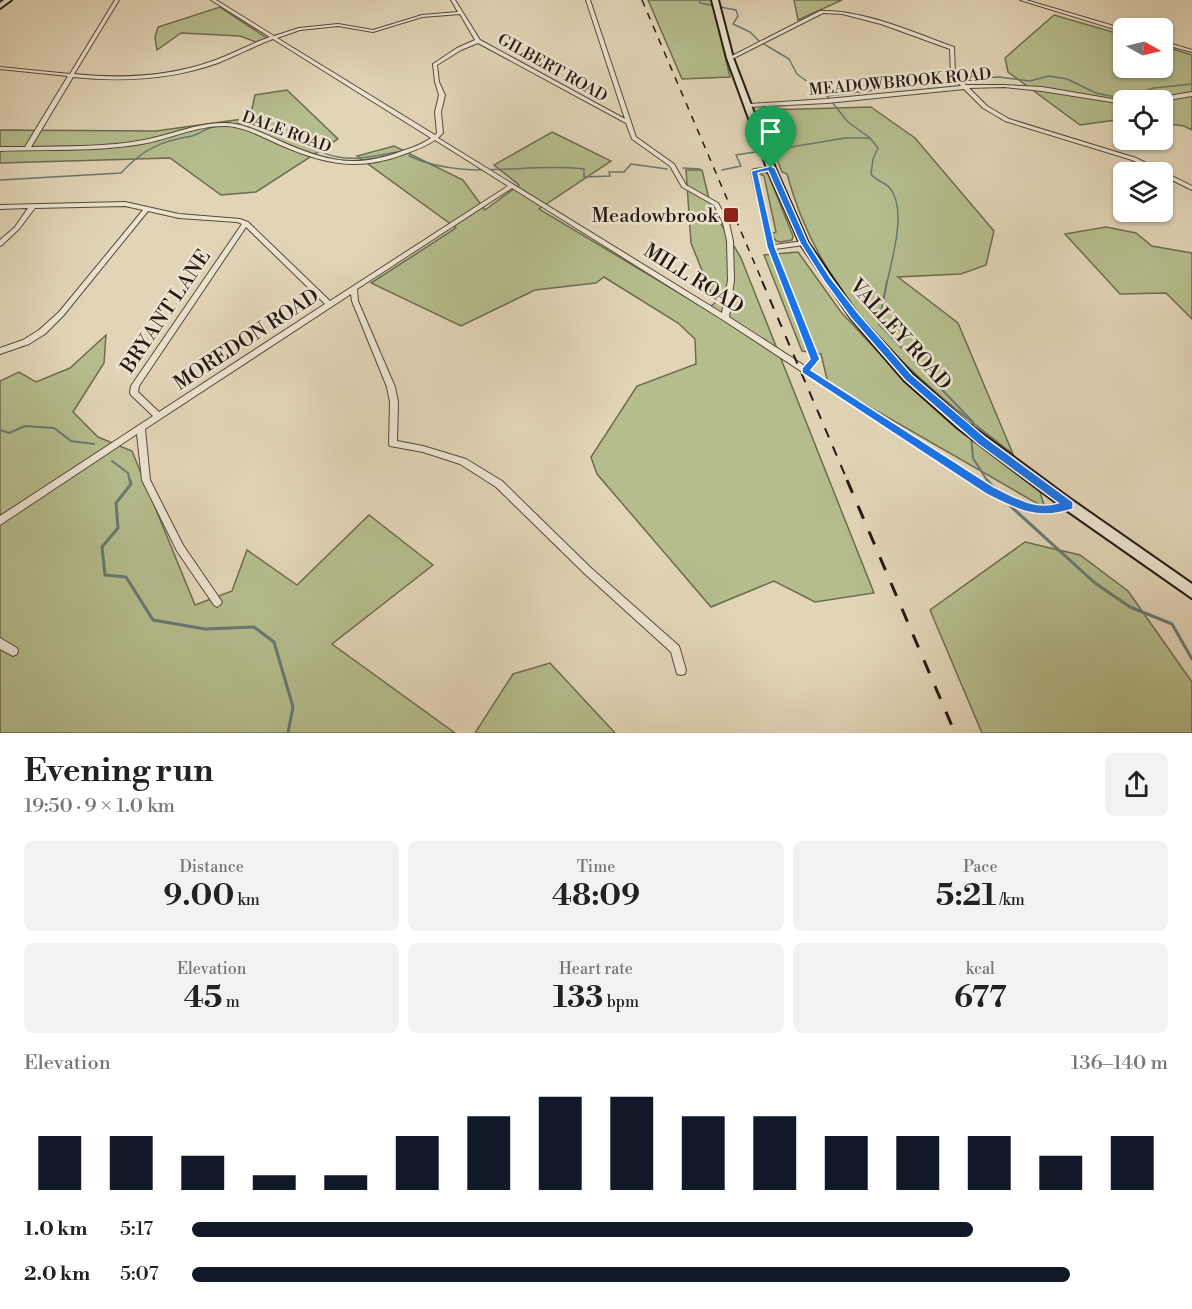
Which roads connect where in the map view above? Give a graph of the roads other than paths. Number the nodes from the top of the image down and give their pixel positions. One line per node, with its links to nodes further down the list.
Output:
1 (8, 0): 8 (main road)
2 (117, 0): 17 (street)
3 (213, 0): 11 (street, MILL ROAD)
4 (453, 0): 9 (street, GILBERT ROAD)
5 (588, 0): 23 (street)
6 (1023, 0): 10 (street)
7 (716, 4): 15 (main road, VALLEY ROAD)
8 (0, 6)
9 (460, 13): 11 (street); 12 (street, GILBERT ROAD)
10 (1113, 28)
11 (272, 38): 17 (street); 24 (street, MILL ROAD)
12 (478, 41): 23 (street, GILBERT ROAD); 24 (street)
13 (1173, 45): 14 (street)
14 (1192, 51)
15 (730, 58): 18 (street); 22 (main road, VALLEY ROAD)
16 (0, 68): 17 (street)
17 (71, 75): 26 (street)
18 (966, 87): 21 (street, MEADOWBROOK ROAD); 22 (street, MEADOWBROOK ROAD); 27 (street)
19 (1192, 94): 20 (street)
20 (1173, 97)
21 (1113, 101)
22 (749, 106): 28 (main road, VALLEY ROAD)
23 (627, 122): 41 (street)
24 (434, 139): 26 (street, DALE ROAD); 30 (street, MILL ROAD)
25 (0, 148): 26 (street, DALE ROAD)
26 (27, 148)
27 (1140, 162)
28 (771, 168): 36 (main road, VALLEY ROAD); 38 (street)
29 (1173, 178): 31 (street)
30 (511, 186): 39 (street, MOREDON ROAD); 41 (street, MILL ROAD)
31 (1192, 188)
32 (33, 206): 33 (street); 34 (street); 37 (street)
33 (0, 207)
34 (146, 210): 35 (street); 42 (street)
35 (246, 223): 40 (street); 44 (street, BRYANT LANE)
36 (804, 243): 38 (street); 46 (main road, VALLEY ROAD)
37 (0, 244)
38 (771, 247): 43 (street)
39 (354, 289): 40 (street, MOREDON ROAD); 52 (street)
40 (329, 304): 44 (street, MOREDON ROAD)
41 (725, 318): 43 (street, MILL ROAD)
42 (0, 351)
43 (805, 371): 46 (street, MILL ROAD)
44 (158, 416): 45 (street, MOREDON ROAD)
45 (141, 429): 47 (street, MOREDON ROAD); 49 (street)
46 (1069, 505): 48 (main road, VALLEY ROAD)
47 (0, 521)
48 (1192, 592)
49 (217, 602)
50 (0, 643): 51 (street)
51 (13, 651)
52 (681, 670)

